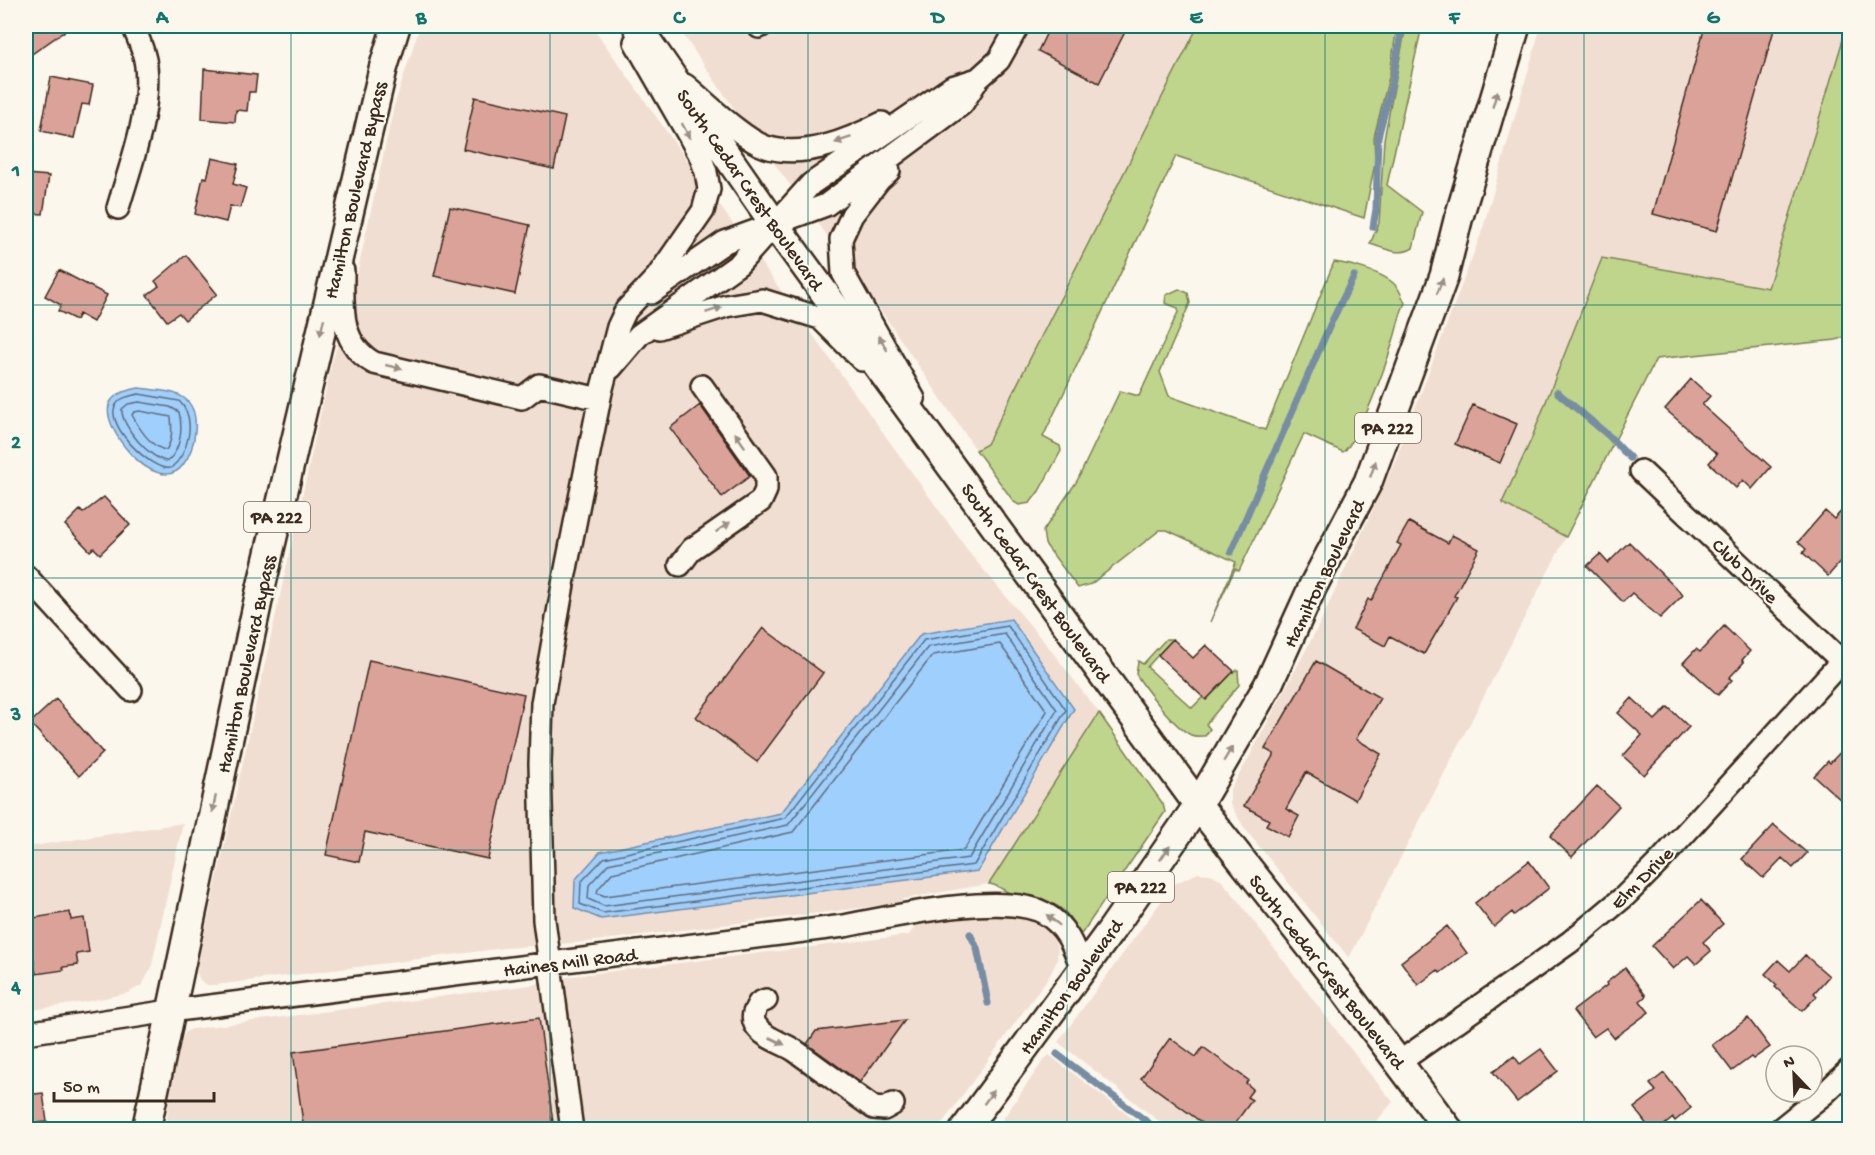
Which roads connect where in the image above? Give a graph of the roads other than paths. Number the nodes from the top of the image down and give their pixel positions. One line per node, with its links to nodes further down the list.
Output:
1 (133, 26): 9 (street)
2 (396, 26): 11 (main road, Hamilton Boulevard Bypass / PA 222)
3 (625, 26): 12 (street, one-way to 12)
4 (637, 26): 7 (main road, South Cedar Crest Boulevard)
5 (1018, 26): 8 (street)
6 (1516, 26): 24 (main road, Hamilton Boulevard / PA 222, one-way to 6)
7 (667, 69): 8 (street, one-way to 7); 10 (main road, South Cedar Crest Boulevard)
8 (957, 95): 10 (street); 18 (street, one-way to 8)
9 (118, 208)
10 (775, 225): 12 (street); 13 (street); 16 (main road, South Cedar Crest Boulevard)
11 (344, 231): 17 (street, one-way to 17); 28 (main road, Hamilton Boulevard Bypass / PA 222, one-way to 28)
12 (626, 310): 14 (street)
13 (639, 335): 14 (street); 16 (street, one-way to 16)
14 (607, 373): 17 (street)
15 (702, 386): 20 (street, one-way to 15)
16 (901, 397): 18 (main road, South Cedar Crest Boulevard)
17 (600, 399): 25 (street)
18 (953, 468): 24 (main road, South Cedar Crest Boulevard)
19 (1641, 471): 22 (street, Club Drive)
20 (680, 565)
21 (26, 576): 23 (street)
22 (1847, 661): 30 (street, Elm Drive)
23 (131, 690)
24 (1198, 805): 26 (main road, Hamilton Boulevard / PA 222, one-way to 24); 30 (main road, South Cedar Crest Boulevard)
25 (549, 963): 26 (street, Haines Mill Road, one-way to 25); 28 (street, Haines Mill Road); 34 (street)
26 (1082, 969): 35 (main road, Hamilton Boulevard / PA 222, one-way to 26)
27 (766, 1000): 32 (street, one-way to 32)
28 (170, 1011): 29 (street, Haines Mill Road); 33 (main road, Hamilton Boulevard Bypass / PA 222)
29 (26, 1033)
30 (1398, 1063): 36 (main road, South Cedar Crest Boulevard)
31 (1850, 1069): 37 (street)
32 (893, 1104)
33 (146, 1130)
34 (572, 1130)
35 (964, 1130)
36 (1449, 1130)
37 (1779, 1130)

